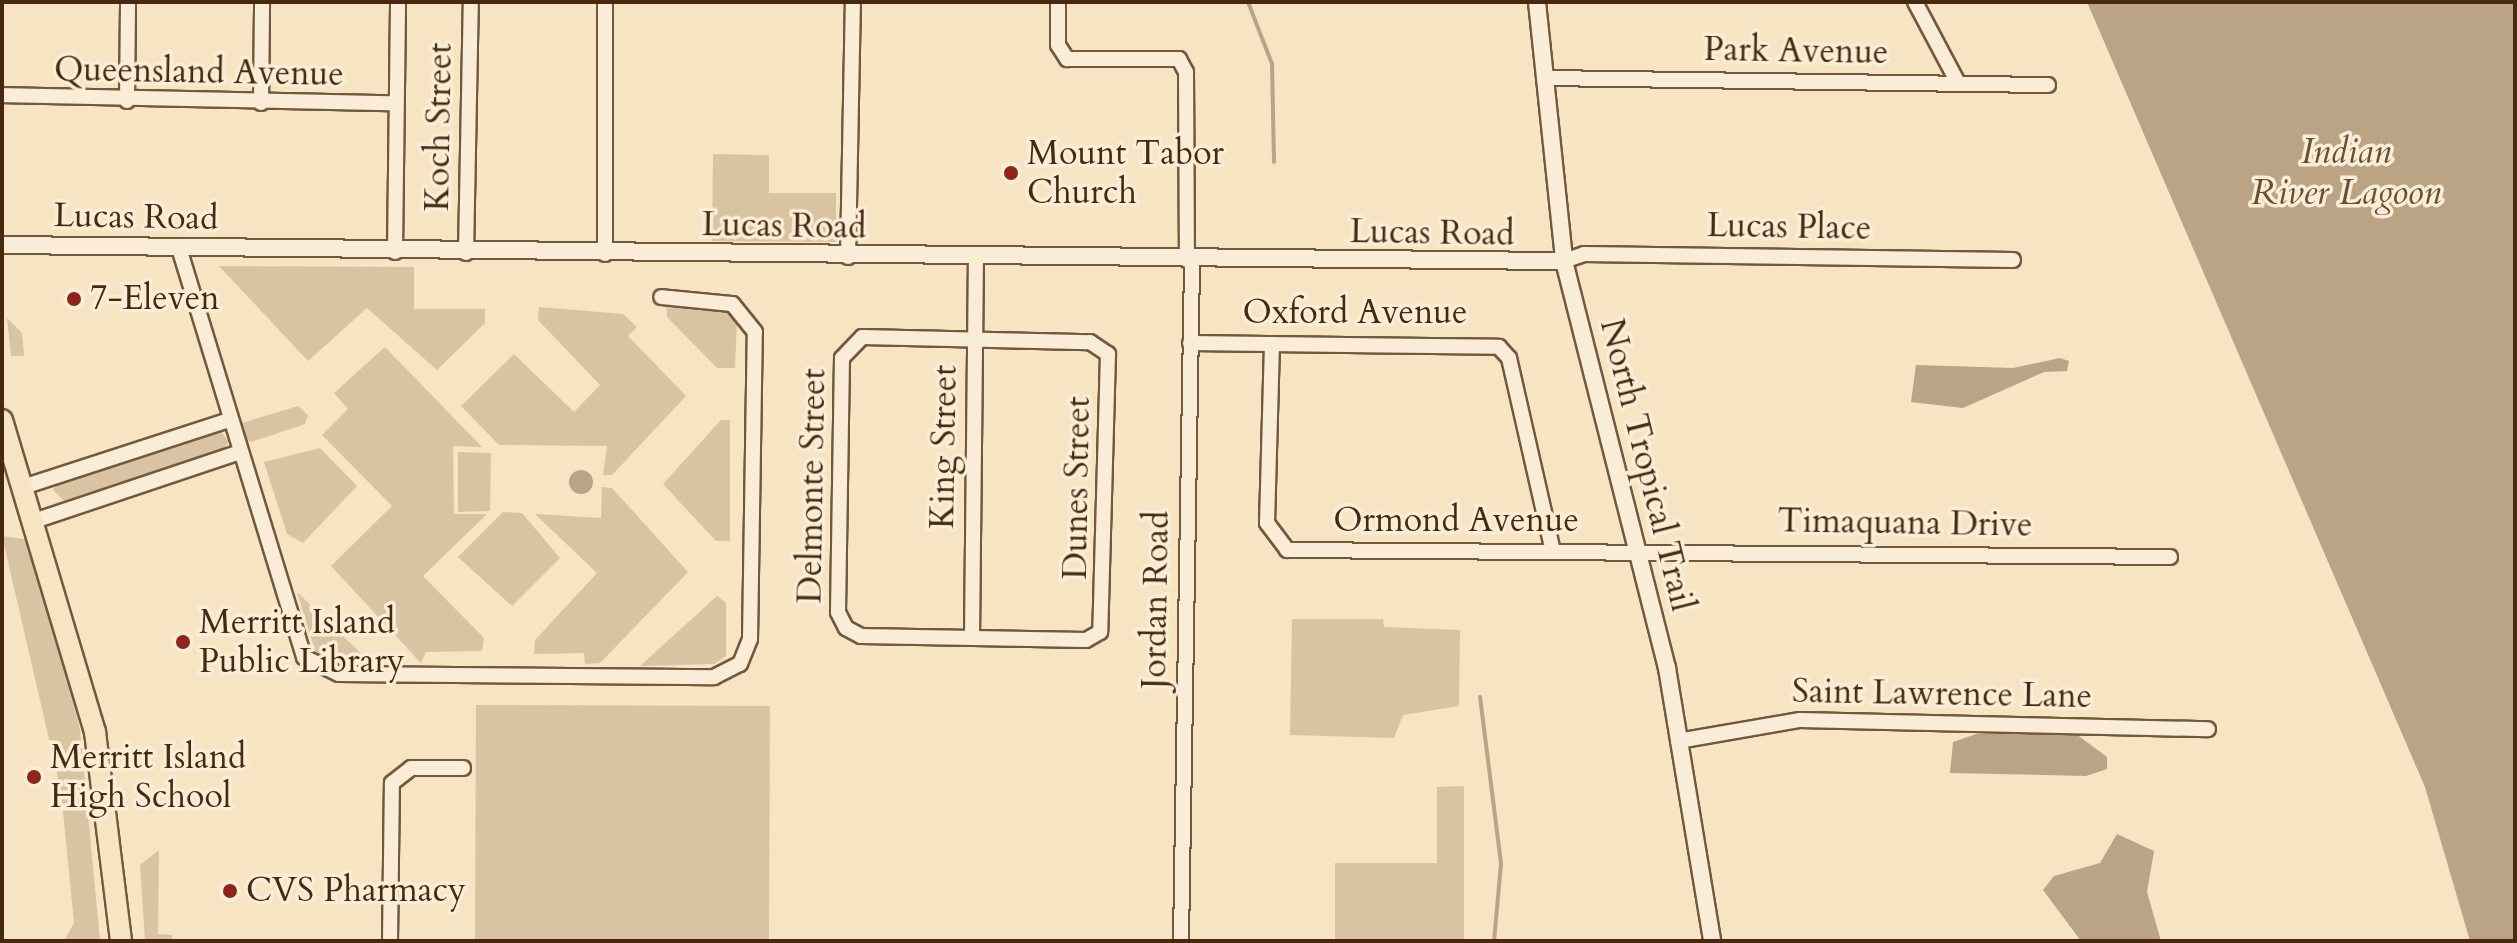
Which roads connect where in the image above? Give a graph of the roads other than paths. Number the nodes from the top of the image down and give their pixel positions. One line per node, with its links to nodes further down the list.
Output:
1 (128, 2): 15 (street)
2 (262, 2): 16 (street)
3 (398, 2): 17 (street)
4 (471, 2): 22 (street, Koch Street)
5 (605, 2): 23 (street)
6 (853, 2): 24 (street)
7 (1058, 2): 26 (street, Jordan Road)
8 (1537, 2): 10 (street, North Tropical Trail)
9 (1915, 2): 11 (street)
10 (1544, 78): 11 (street, Park Avenue); 28 (street, North Tropical Trail)
11 (1958, 83): 12 (street, Park Avenue)
12 (2048, 85)
13 (2, 95): 14 (street, Queensland Avenue)
14 (22, 99): 15 (street, Queensland Avenue); 18 (street)
15 (127, 101): 16 (street, Queensland Avenue)
16 (261, 103): 17 (street, Queensland Avenue)
17 (395, 103): 21 (street)
18 (2, 104)
19 (2, 245): 20 (street, Lucas Road)
20 (179, 248): 21 (street, Lucas Road); 34 (street)
21 (395, 252): 22 (street, Lucas Road)
22 (466, 253): 23 (street, Lucas Road)
23 (605, 254): 24 (street, Lucas Road)
24 (848, 257): 25 (street, Lucas Road)
25 (976, 258): 26 (street, Lucas Road); 30 (street, King Street)
26 (1190, 260): 28 (street, Lucas Road); 31 (street, Jordan Road)
27 (2013, 260): 28 (street, Lucas Place)
28 (1564, 261): 38 (street, North Tropical Trail)
29 (661, 297): 35 (street)
30 (976, 339): 41 (street, King Street); 41 (street, Dunes Street); 41 (street, Delmonte Street)
31 (1190, 343): 32 (street, Oxford Avenue); 47 (street, Jordan Road)
32 (1272, 344): 39 (street, Oxford Avenue); 39 (street, Ormond Avenue)
33 (2, 420): 36 (main road)
34 (229, 420): 35 (street); 36 (street)
35 (240, 452): 37 (street)
36 (23, 487): 37 (main road)
37 (34, 521): 45 (main road)
38 (1640, 549): 39 (street, Ormond Avenue); 40 (street, Timaquana Drive); 43 (street, North Tropical Trail)
39 (1553, 551)
40 (2170, 557)
41 (972, 637)
42 (2208, 729): 43 (street, Saint Lawrence Lane)
43 (1678, 741): 48 (street, North Tropical Trail)
44 (463, 768): 46 (street)
45 (121, 941)
46 (390, 941)
47 (1181, 941)
48 (1712, 941)

